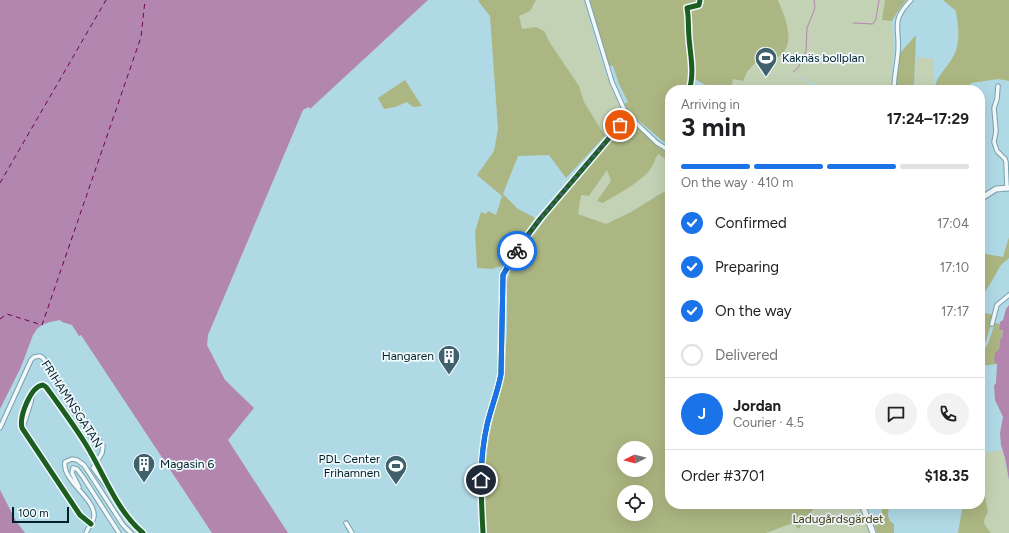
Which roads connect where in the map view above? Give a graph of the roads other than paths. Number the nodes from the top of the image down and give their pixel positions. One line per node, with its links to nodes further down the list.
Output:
1 (587, 0): 5 (street)
2 (911, 0): 3 (street)
3 (894, 85)
4 (998, 86): 7 (street)
5 (628, 116): 6 (street); 9 (street)
6 (665, 148)
7 (1008, 188): 8 (street)
8 (985, 196)
9 (503, 275): 24 (street)
10 (1009, 295): 11 (street)
11 (992, 324)
12 (0, 428): 13 (street, FRIHAMNSGATAN)
13 (96, 463): 14 (street, FRIHAMNSGATAN); 14 (street, FRIHAMNSGATAN); 18 (street, FRIHAMNSGATAN)
14 (108, 487): 22 (street, FRIHAMNSGATAN)
15 (81, 492): 18 (street); 20 (street); 21 (street)
16 (864, 509): 25 (street)
17 (346, 523): 23 (street)
18 (91, 524): 19 (street)
19 (86, 533)
20 (119, 533)
21 (131, 533)
22 (143, 533)
23 (352, 533)
24 (483, 533)
25 (873, 533)

